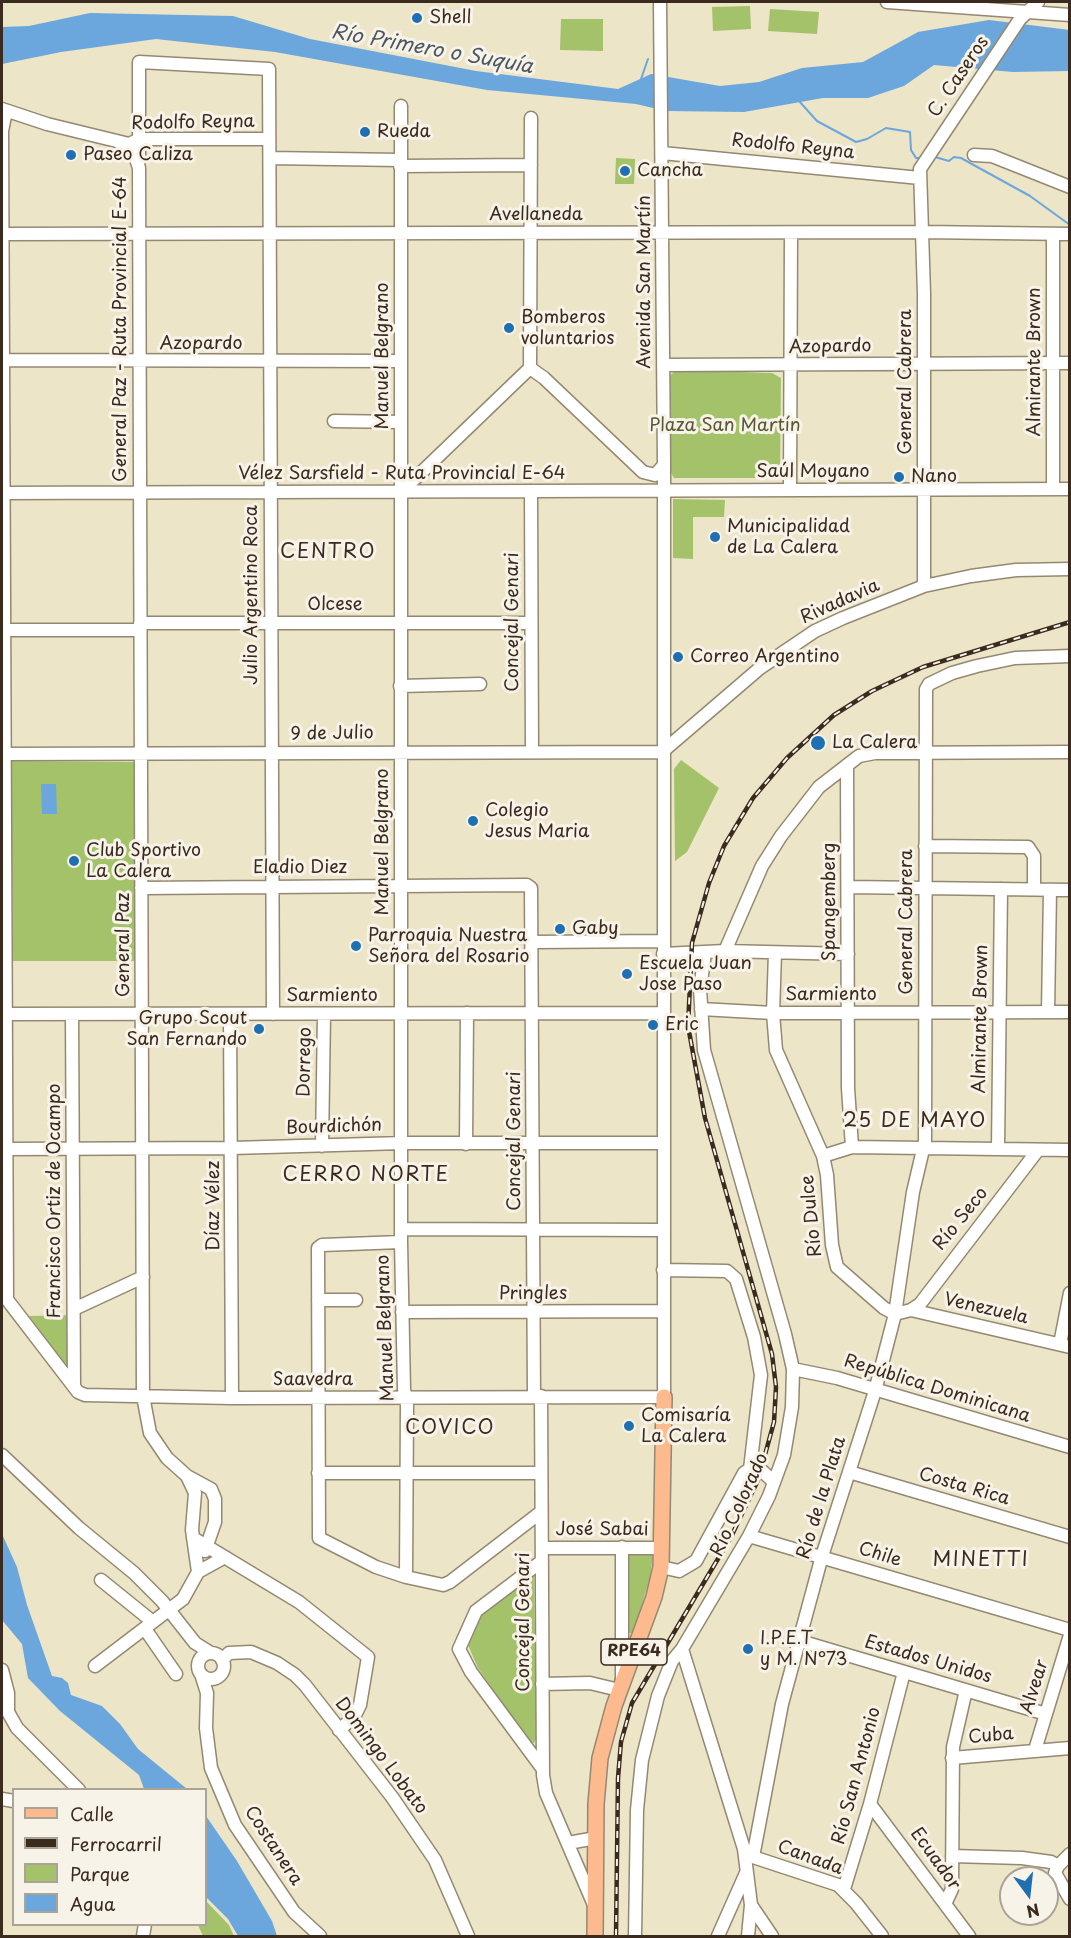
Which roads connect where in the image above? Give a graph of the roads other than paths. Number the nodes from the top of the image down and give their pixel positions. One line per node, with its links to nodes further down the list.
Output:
1 (660, 2): 12 (street, Avenida San Martín)
2 (887, 2): 4 (street)
3 (1038, 2): 4 (street, C. Caseros)
4 (1023, 15): 5 (street); 18 (street, C. Caseros)
5 (1070, 15)
6 (401, 106): 15 (street, Manuel Belgrano)
7 (4, 110): 11 (street); 26 (street)
8 (531, 118): 16 (street)
9 (140, 139): 10 (street, Rodolfo Reyna); 10 (street, Julio Argentino Roca); 11 (street, Rodolfo Reyna); 17 (street)
10 (269, 139): 14 (street, Julio Argentino Roca)
11 (117, 141): 17 (street, General Paz - Ruta Provincial E-64)
12 (662, 153): 18 (street, Rodolfo Reyna); 24 (street, Avenida San Martín)
13 (974, 155): 19 (street)
14 (270, 158): 15 (street); 22 (street, Julio Argentino Roca)
15 (399, 163): 16 (street); 20 (street, Manuel Belgrano)
16 (531, 165): 23 (street)
17 (139, 168): 27 (street, General Paz - Ruta Provincial E-64)
18 (920, 178): 21 (street, General Cabrera)
19 (1070, 188)
20 (400, 232): 22 (street, Avellaneda); 23 (street, Avellaneda); 31 (street, Manuel Belgrano)
21 (923, 232): 25 (street, Avellaneda); 29 (street, Avellaneda); 37 (street, General Cabrera)
22 (269, 233): 27 (street, Avellaneda); 33 (street, Julio Argentino Roca)
23 (531, 233): 24 (street, Avellaneda); 39 (street)
24 (662, 233): 25 (street, Avellaneda); 36 (street, Avenida San Martín)
25 (791, 233): 38 (street)
26 (2, 234): 27 (street, Avellaneda); 30 (street)
27 (139, 234): 32 (street, General Paz - Ruta Provincial E-64)
28 (1070, 234): 29 (street, Avellaneda)
29 (1053, 235): 34 (street, Almirante Brown)
30 (3, 360): 32 (street, Azopardo); 54 (street)
31 (401, 361): 33 (street, Azopardo); 41 (street, Manuel Belgrano)
32 (139, 362): 33 (street, Azopardo); 51 (street, General Paz - Ruta Provincial E-64)
33 (269, 362): 52 (street, Julio Argentino Roca)
34 (1053, 363): 35 (street, Azopardo); 37 (street, Azopardo); 45 (street, Almirante Brown)
35 (1070, 363)
36 (663, 365): 38 (street, Azopardo); 42 (street, Avenida San Martín)
37 (923, 365): 38 (street, Azopardo); 47 (street, General Cabrera)
38 (790, 366): 44 (street)
39 (530, 368): 43 (street); 53 (street)
40 (334, 421): 41 (street)
41 (401, 422): 53 (street, Manuel Belgrano)
42 (664, 465): 43 (street); 50 (street, Avenida San Martín)
43 (643, 472): 49 (street)
44 (790, 489): 47 (street, Saúl Moyano); 50 (street, Saúl Moyano)
45 (1053, 489): 46 (street, Saúl Moyano); 47 (street, Saúl Moyano)
46 (1070, 489)
47 (923, 490): 56 (street, General Cabrera)
48 (531, 491): 49 (street, Vélez Sarsfield - Ruta Provincial E-64); 53 (street, Vélez Sarsfield - Ruta Provincial E-64); 59 (street, Concejal Genari)
49 (638, 491): 50 (street, Vélez Sarsfield - Ruta Provincial E-64)
50 (664, 491): 65 (street, RPE64)
51 (140, 492): 52 (street, Vélez Sarsfield - Ruta Provincial E-64); 54 (street, Vélez Sarsfield - Ruta Provincial E-64); 60 (street, General Paz)
52 (270, 492): 53 (street, Vélez Sarsfield - Ruta Provincial E-64); 58 (street, Julio Argentino Roca)
53 (401, 492): 57 (street, Manuel Belgrano)
54 (2, 493): 61 (street)
55 (1070, 569): 56 (street, Rivadavia)
56 (924, 586): 66 (street, Rivadavia)
57 (401, 622): 58 (street, Olcese); 59 (street, Olcese); 64 (street, Manuel Belgrano)
58 (270, 623): 60 (street, Olcese); 73 (street, Julio Argentino Roca)
59 (531, 623): 68 (street, Concejal Genari)
60 (140, 626): 61 (street, Olcese); 72 (street, General Paz)
61 (3, 630): 74 (street)
62 (1070, 656): 70 (street, General Cabrera)
63 (480, 684): 64 (street)
64 (400, 686): 67 (street, Manuel Belgrano)
65 (663, 721): 66 (street); 69 (street, RPE64)
66 (682, 732): 69 (street, Rivadavia)
67 (401, 752): 68 (street, 9 de Julio); 73 (street, 9 de Julio); 78 (street, Manuel Belgrano)
68 (532, 752): 69 (street, 9 de Julio)
69 (662, 752): 88 (street, RPE64)
70 (925, 752): 71 (street); 75 (street); 76 (street, General Cabrera)
71 (1070, 752)
72 (140, 753): 73 (street, 9 de Julio); 74 (street, 9 de Julio); 80 (street, General Paz)
73 (270, 753): 77 (street, Julio Argentino Roca)
74 (2, 754): 90 (street)
75 (847, 765): 79 (street, Spangemberg); 89 (street)
76 (925, 846): 82 (street, General Cabrera); 84 (street)
77 (272, 886): 78 (street, Eladio Diez); 80 (street, Eladio Diez); 108 (street, Julio Argentino Roca)
78 (401, 886): 81 (street, Eladio Diez); 98 (street, Manuel Belgrano)
79 (849, 887): 82 (street); 93 (street, Spangemberg)
80 (141, 888): 106 (street, General Paz)
81 (531, 888): 87 (street, Concejal Genari)
82 (925, 888): 83 (street); 104 (street, General Cabrera)
83 (1001, 889): 84 (street); 95 (street, Almirante Brown)
84 (1034, 889): 85 (street)
85 (1050, 890): 86 (street); 96 (street)
86 (1070, 890)
87 (533, 942): 88 (street); 100 (street, Concejal Genari)
88 (663, 948): 92 (street); 101 (street, RPE64)
89 (725, 951): 91 (street); 92 (street)
90 (3, 952): 105 (street)
91 (775, 952): 93 (street); 102 (street, Río Dulce)
92 (705, 953): 94 (street, Río Colorado)
93 (848, 954): 103 (street, Spangemberg)
94 (702, 1009): 102 (street, Sarmiento); 143 (street, Río Colorado)
95 (1000, 1012): 96 (street, Sarmiento); 104 (street, Sarmiento); 121 (street, Almirante Brown)
96 (1048, 1012): 97 (street, Sarmiento)
97 (1070, 1012)
98 (402, 1013): 99 (street, Sarmiento); 109 (street, Sarmiento); 111 (street, Manuel Belgrano)
99 (467, 1013): 100 (street, Sarmiento); 113 (street)
100 (534, 1013): 101 (street, Sarmiento); 114 (street, Concejal Genari)
101 (663, 1013): 112 (street, RPE64)
102 (773, 1013): 103 (street, Sarmiento); 125 (street, Río Dulce)
103 (848, 1013): 104 (street, Sarmiento); 117 (street, Spangemberg)
104 (924, 1013): 120 (street, General Cabrera)
105 (4, 1014): 110 (street, Sarmiento); 124 (street)
106 (143, 1014): 107 (street, Sarmiento); 110 (street, Sarmiento); 115 (street, General Paz)
107 (231, 1014): 108 (street, Sarmiento); 119 (street, Díaz Vélez)
108 (273, 1014): 109 (street, Sarmiento)
109 (324, 1014): 116 (street, Dorrego)
110 (72, 1015): 118 (street, Francisco Ortiz de Ocampo)
111 (403, 1143): 113 (street, Bourdichón); 116 (street, Bourdichón); 126 (street, Manuel Belgrano)
112 (663, 1143): 114 (street, Bourdichón); 128 (street, RPE64)
113 (466, 1144): 114 (street, Bourdichón)
114 (533, 1144): 127 (street, Concejal Genari)
115 (143, 1146): 118 (street, Bourdichón); 119 (street, Bourdichón); 131 (street, General Paz)
116 (322, 1146): 119 (street, Bourdichón)
117 (852, 1147): 120 (street); 125 (street)
118 (74, 1148): 124 (street, Bourdichón); 136 (street, Francisco Ortiz de Ocampo)
119 (232, 1148): 150 (street, Díaz Vélez)
120 (923, 1149): 121 (street); 141 (street, Río de la Plata)
121 (998, 1149): 122 (street)
122 (1038, 1150): 123 (street); 137 (street, Río Seco)
123 (1070, 1150)
124 (5, 1152): 133 (street)
125 (823, 1156): 141 (street, Río Dulce)
126 (401, 1229): 127 (street); 129 (street, Manuel Belgrano)
127 (533, 1230): 128 (street); 140 (street, Concejal Genari)
128 (663, 1230): 130 (street, RPE64)
129 (401, 1242): 134 (street); 139 (street, Manuel Belgrano)
130 (663, 1270): 138 (street, RPE64); 154 (street)
131 (143, 1277): 136 (street); 146 (street, General Paz)
132 (1070, 1293): 142 (street)
133 (4, 1295): 144 (street)
134 (318, 1300): 135 (street); 151 (street)
135 (356, 1300)
136 (74, 1309): 144 (street, Francisco Ortiz de Ocampo)
137 (911, 1310): 141 (street, Venezuela); 142 (street, Venezuela)
138 (663, 1311): 140 (street, Pringles); 148 (street, RPE64)
139 (402, 1312): 140 (street, Pringles); 149 (street, Manuel Belgrano)
140 (533, 1312): 147 (street, Concejal Genari)
141 (895, 1314): 145 (street, Río de la Plata)
142 (1065, 1346)
143 (793, 1369): 145 (street, República Dominicana); 160 (street, Río Colorado)
144 (74, 1387): 146 (street, Saavedra)
145 (875, 1391): 152 (street, República Dominicana); 155 (street, Río de la Plata)
146 (143, 1396): 150 (street, Saavedra); 159 (street, General Paz)
147 (537, 1396): 148 (street, Saavedra); 149 (street, Saavedra); 158 (street, Concejal Genari)
148 (664, 1396): 167 (main road, RPE64)
149 (406, 1397): 151 (street, Saavedra); 157 (street, Manuel Belgrano)
150 (232, 1398): 151 (street, Saavedra)
151 (318, 1398): 156 (street)
152 (1070, 1448)
153 (2, 1455): 175 (street, Costanera)
154 (750, 1469): 160 (street); 171 (street)
155 (849, 1472): 163 (street, Costa Rica); 169 (street, Río de la Plata)
156 (318, 1473): 157 (street); 173 (street)
157 (406, 1473): 158 (street); 173 (street, Manuel Belgrano)
158 (542, 1473): 161 (street, Concejal Genari)
159 (187, 1476): 164 (street); 165 (street, General Paz)
160 (774, 1482): 162 (street, Río Colorado)
161 (541, 1512): 168 (street, Concejal Genari); 173 (street)
162 (749, 1536): 169 (street, Chile); 182 (street, Río Colorado)
163 (1070, 1537)
164 (193, 1538): 165 (street); 172 (street)
165 (207, 1546): 170 (street); 172 (street, General Paz)
166 (622, 1547): 167 (street, José Sabai); 168 (street, José Sabai); 178 (street)
167 (662, 1548): 171 (main road, RPE64)
168 (542, 1554): 190 (street, Concejal Genari); 199 (street)
169 (822, 1556): 177 (street, Chile); 180 (street, Río de la Plata)
170 (225, 1557): 172 (street); 195 (street)
171 (661, 1567): 179 (main road, RPE64)
172 (198, 1572): 175 (street, General Paz)
173 (406, 1577)
174 (100, 1580): 176 (street)
175 (170, 1610): 176 (street, General Paz); 181 (street, Costanera)
176 (149, 1625): 184 (street, General Paz); 188 (street)
177 (1070, 1632): 194 (street, Alvear)
178 (622, 1638): 179 (street); 191 (street)
179 (638, 1641): 191 (main road, RPE64)
180 (800, 1641): 187 (street, Estados Unidos); 204 (street, Río de la Plata)
181 (195, 1643): 183 (street, Costanera); 185 (street, Costanera)
182 (682, 1649): 204 (street); 218 (street, Río Colorado)
183 (216, 1656): 185 (street); 189 (street); 195 (street, Domingo Lobato)
184 (95, 1666)
185 (200, 1669): 189 (street); 193 (street, Costanera)
186 (2, 1670): 200 (street)
187 (904, 1672): 192 (street, Estados Unidos); 201 (street, Río San Antonio)
188 (176, 1674)
189 (217, 1677): 193 (street)
190 (542, 1684): 191 (street); 199 (street, Concejal Genari)
191 (620, 1686): 202 (main road, RPE64)
192 (966, 1690): 194 (street, Estados Unidos); 198 (street)
193 (207, 1693): 215 (street, Costanera)
194 (1046, 1713): 197 (street, Alvear)
195 (339, 1730): 216 (street, Domingo Lobato)
196 (1070, 1748): 197 (street, Cuba)
197 (1035, 1750): 198 (street, Cuba)
198 (952, 1758): 206 (street)
199 (542, 1768): 203 (street, Concejal Genari)
200 (77, 1788)
201 (870, 1804): 210 (street, Río San Antonio); 212 (street, Ecuador)
202 (596, 1838): 203 (street); 214 (main road, RPE64)
203 (568, 1843): 214 (street, Concejal Genari)
204 (748, 1853): 208 (street, Río de la Plata); 210 (street, Canada)
205 (1070, 1854): 207 (street)
206 (952, 1856): 207 (street); 212 (street)
207 (1058, 1866)
208 (746, 1873): 213 (street, Río de la Plata); 219 (street)
209 (1059, 1880): 211 (street)
210 (844, 1889): 222 (street, Canada)
211 (1070, 1899)
212 (945, 1904): 223 (street, Ecuador)
213 (751, 1905): 220 (street); 221 (street, Río de la Plata)
214 (595, 1906): 217 (main road, RPE64)
215 (320, 1936)
216 (468, 1936)
217 (595, 1936)
218 (634, 1936)
219 (718, 1936)
220 (748, 1936)
221 (772, 1936)
222 (882, 1936)
223 (971, 1936): 224 (street)
224 (980, 1936)

